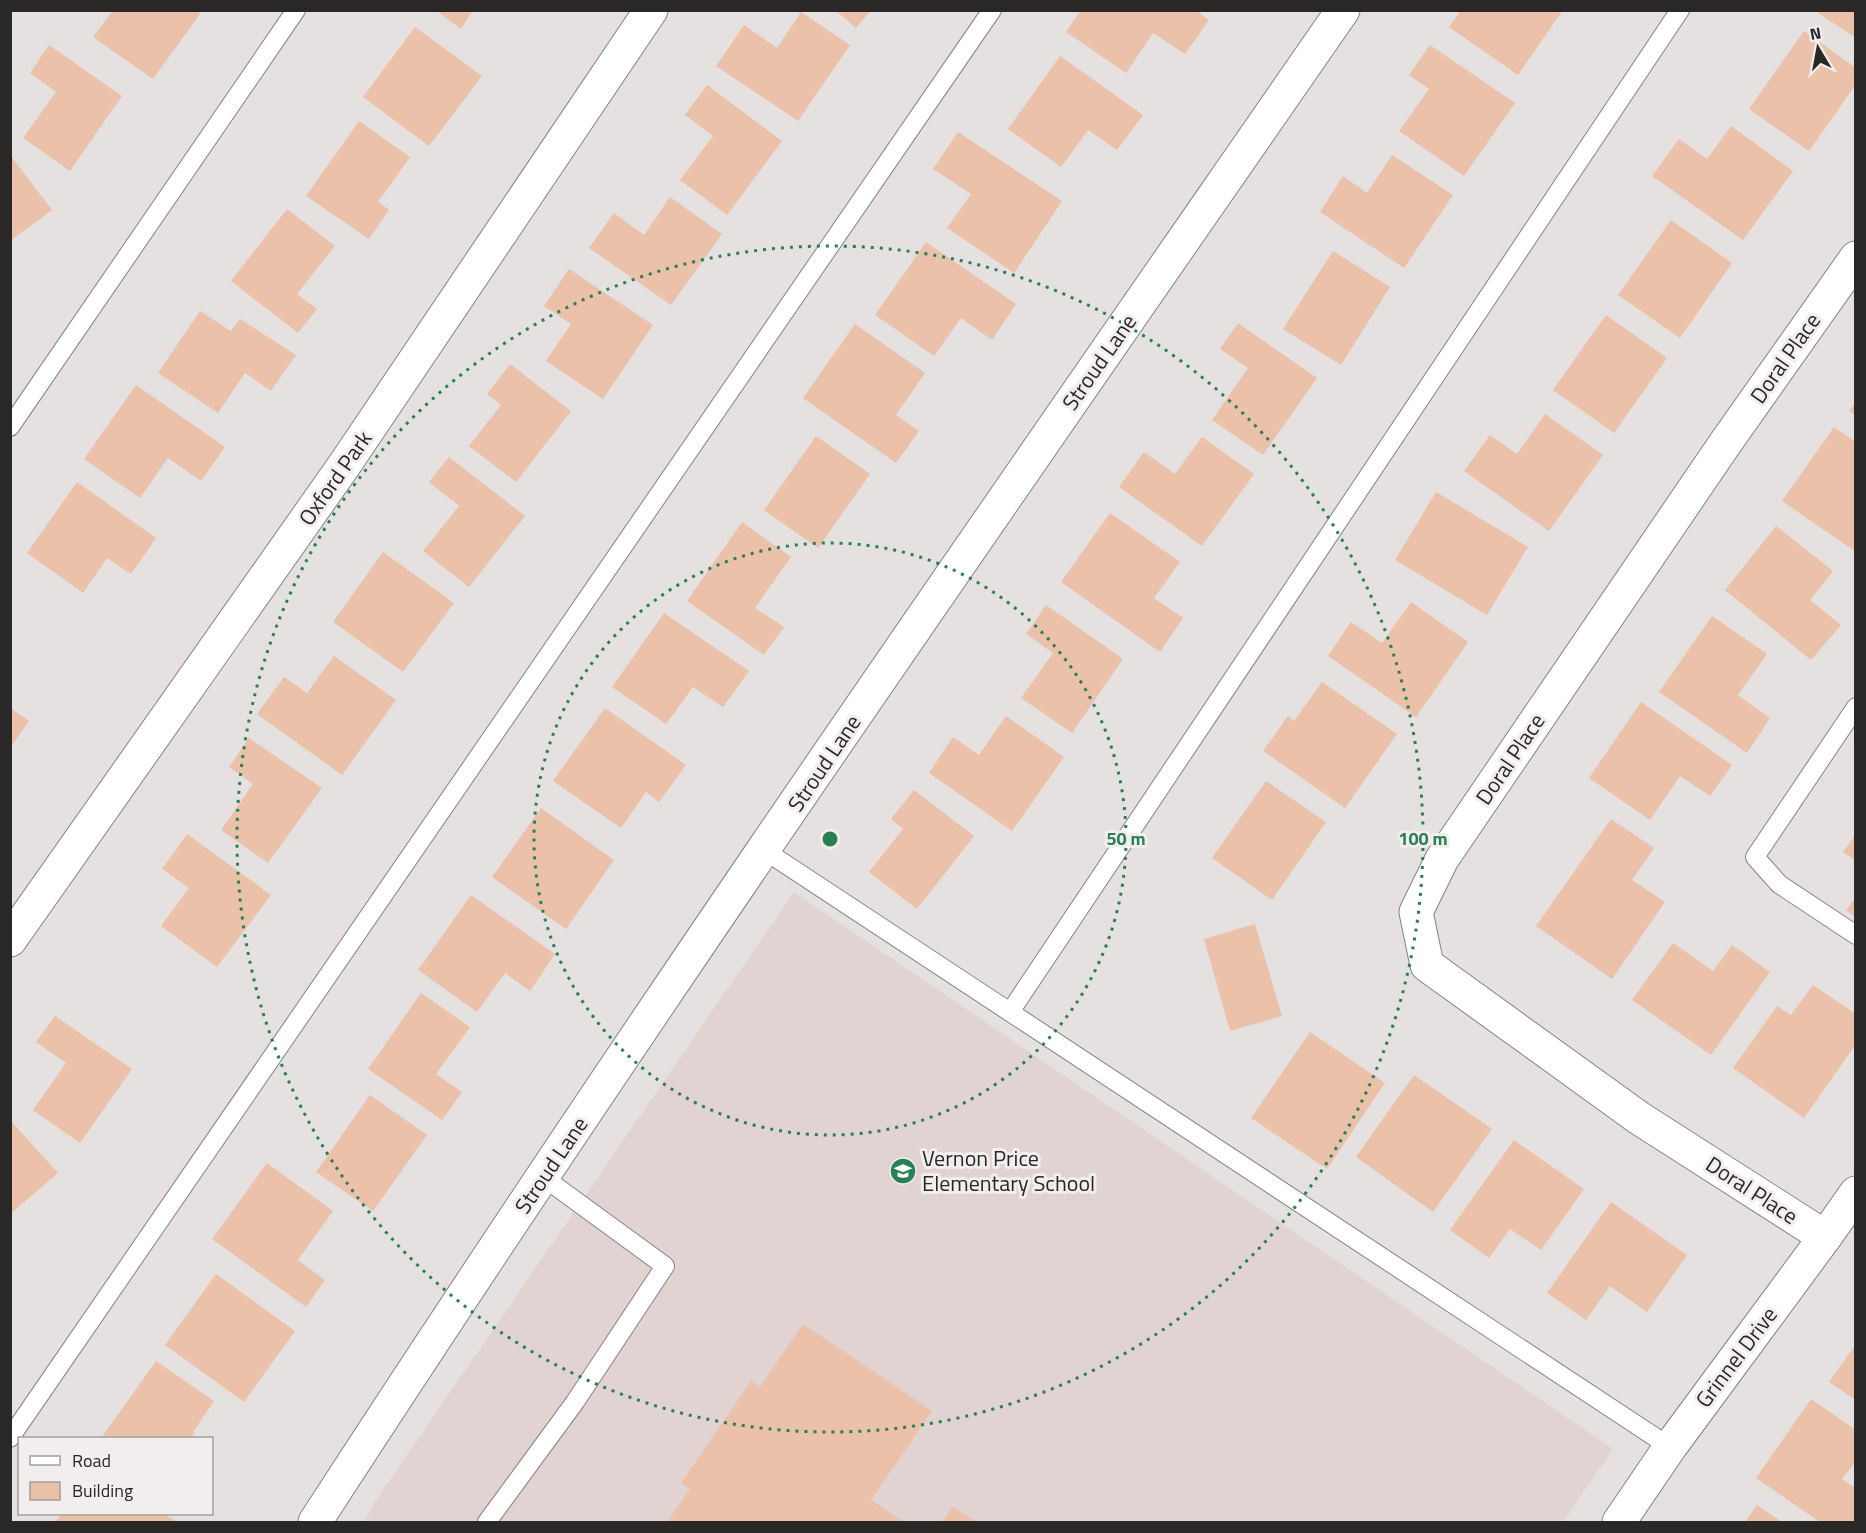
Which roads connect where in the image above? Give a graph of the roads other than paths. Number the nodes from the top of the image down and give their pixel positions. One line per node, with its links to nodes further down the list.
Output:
1 (296, 10): 7 (lane)
2 (651, 10): 11 (street, Oxford Park)
3 (992, 10): 16 (lane)
4 (1343, 10): 9 (street, Stroud Lane)
5 (1680, 10): 12 (lane)
6 (1856, 258): 15 (street, Doral Place)
7 (10, 427)
8 (1856, 707): 10 (lane)
9 (764, 850): 12 (lane); 13 (street, Stroud Lane)
10 (1856, 935)
11 (10, 939)
12 (1010, 1012): 17 (lane)
13 (543, 1177): 18 (street, Stroud Lane); 19 (lane)
14 (1856, 1193): 15 (street, Grinnel Drive)
15 (1825, 1237): 17 (street, Grinnel Drive)
16 (10, 1437)
17 (1670, 1447): 20 (street, Grinnel Drive)
18 (315, 1522)
19 (487, 1522)
20 (1619, 1522)

